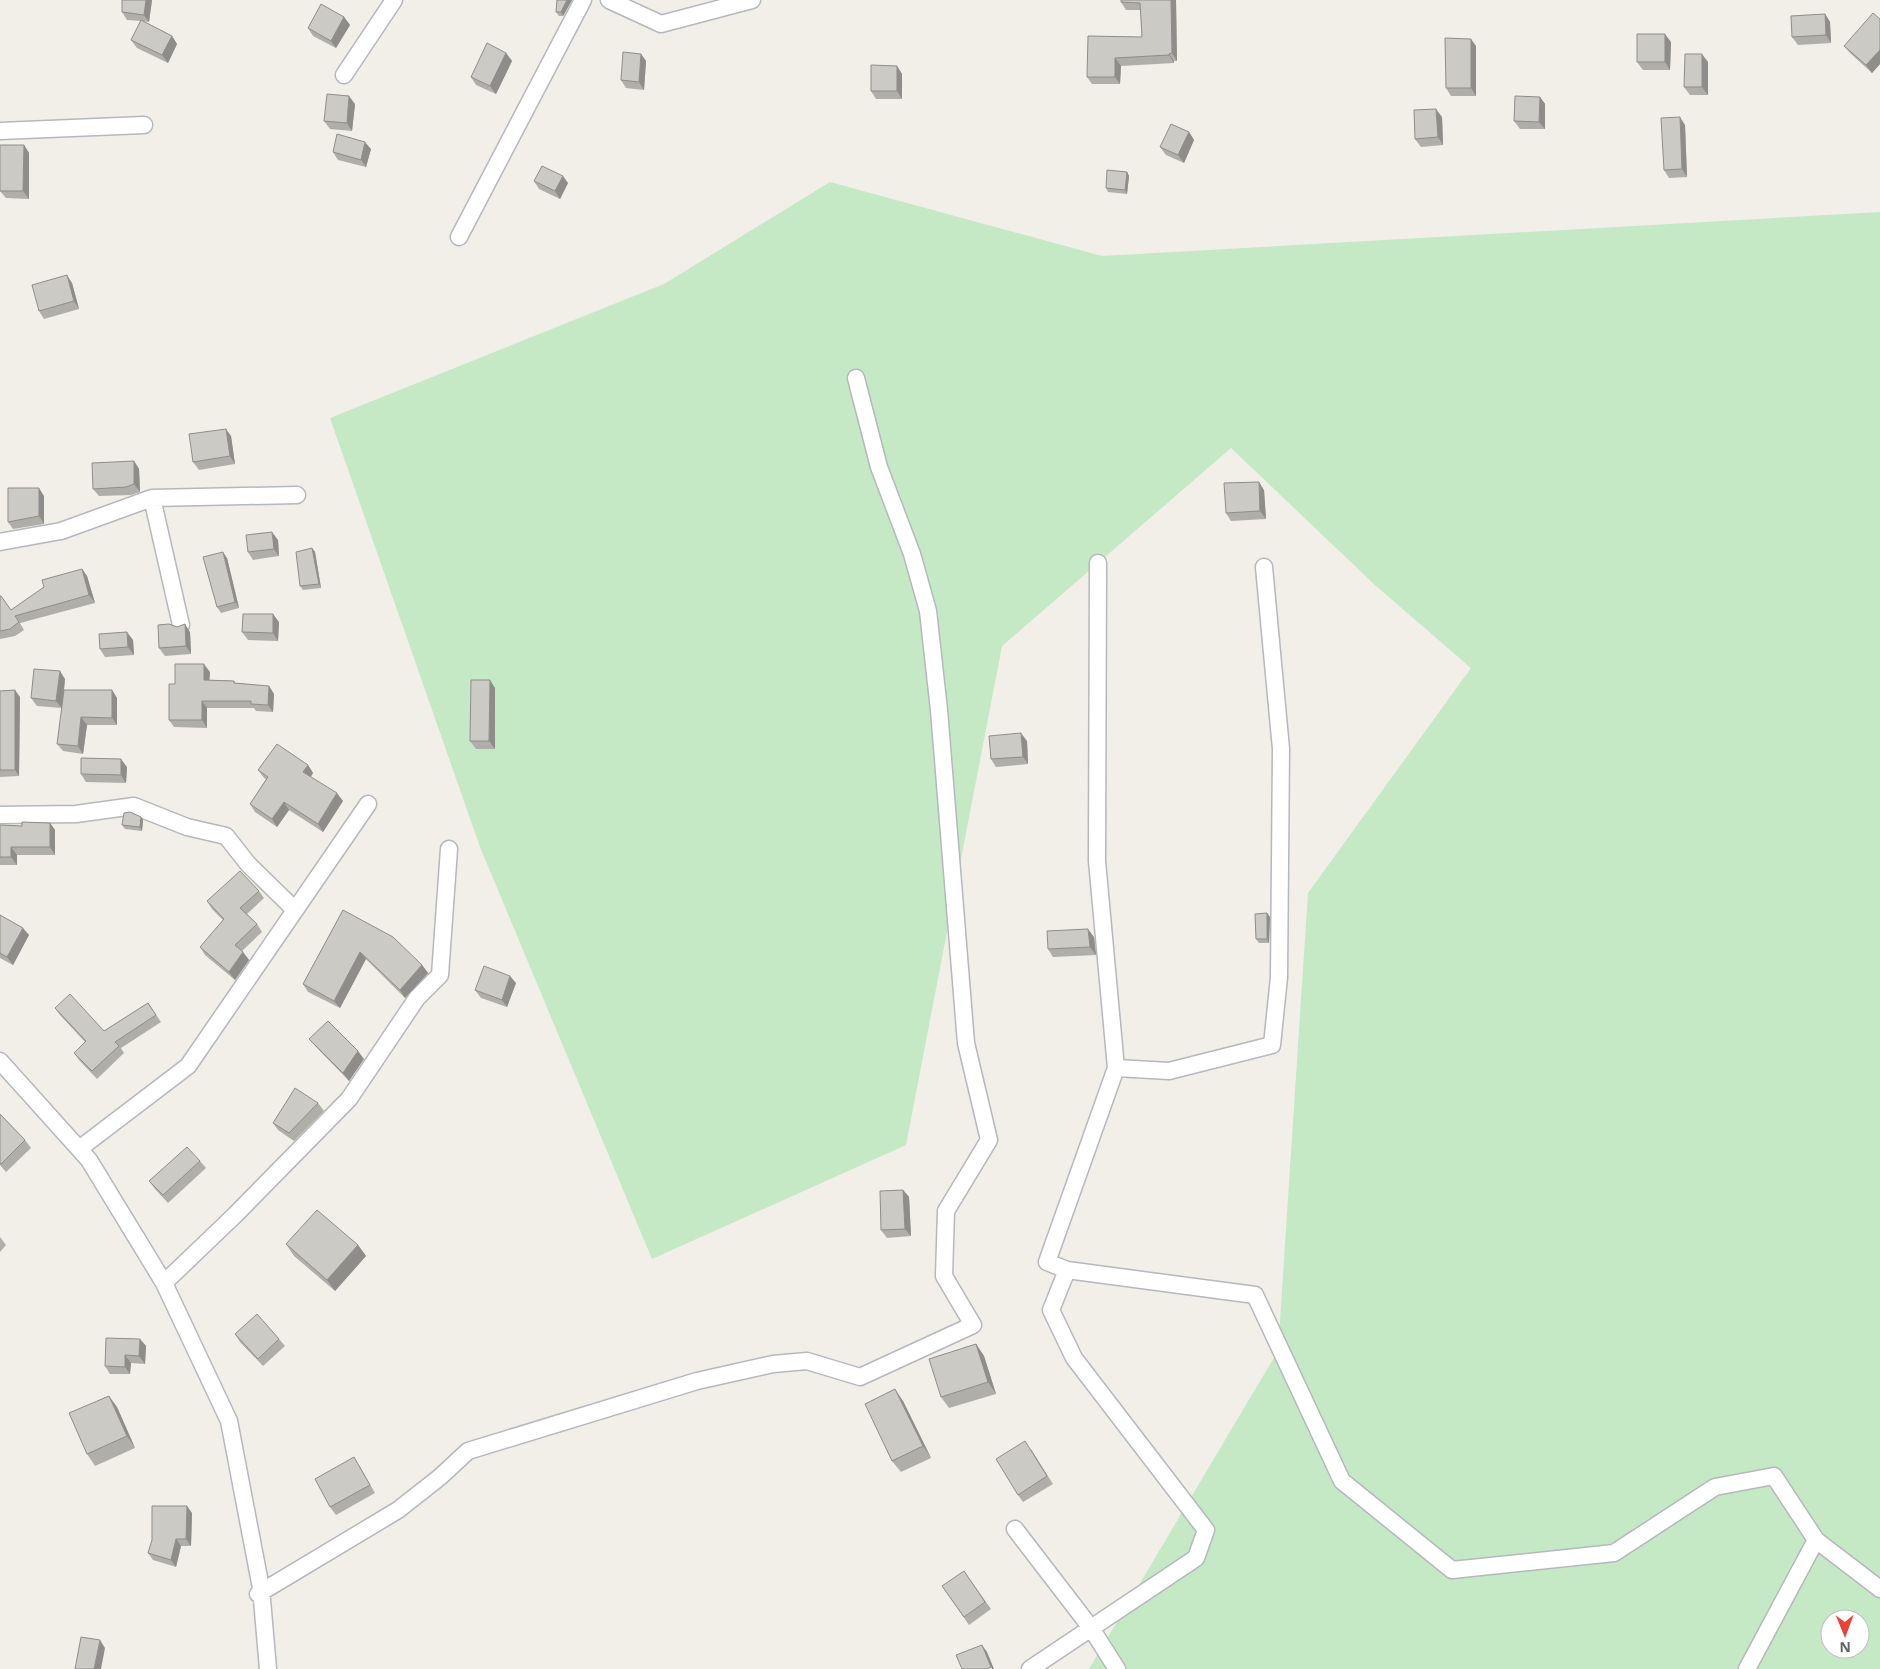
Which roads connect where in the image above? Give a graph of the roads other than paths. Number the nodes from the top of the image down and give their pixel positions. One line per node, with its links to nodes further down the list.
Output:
1 (394, 0): 5 (street)
2 (583, 0): 8 (street)
3 (609, 0): 4 (street)
4 (752, 0)
5 (344, 75)
6 (144, 125): 7 (street)
7 (0, 131)
8 (459, 237)
9 (856, 378): 28 (street)
10 (297, 495): 11 (street)
11 (152, 498): 12 (street); 15 (street)
12 (0, 542)
13 (1098, 562): 21 (street)
14 (1264, 567): 21 (street)
15 (180, 625)
16 (368, 804): 19 (street)
17 (0, 815): 19 (street)
18 (449, 849): 24 (street)
19 (295, 910): 22 (street)
20 (0, 1061): 22 (street)
21 (1116, 1068): 23 (street)
22 (79, 1149): 24 (street)
23 (1066, 1270): 26 (street); 29 (street)
24 (164, 1283): 28 (street)
25 (1015, 1529): 29 (street)
26 (1816, 1540): 27 (street); 33 (street)
27 (1880, 1589)
28 (260, 1593): 30 (street)
29 (1091, 1628): 31 (street); 32 (street)
30 (268, 1669)
31 (1030, 1669)
32 (1117, 1669)
33 (1746, 1669)

